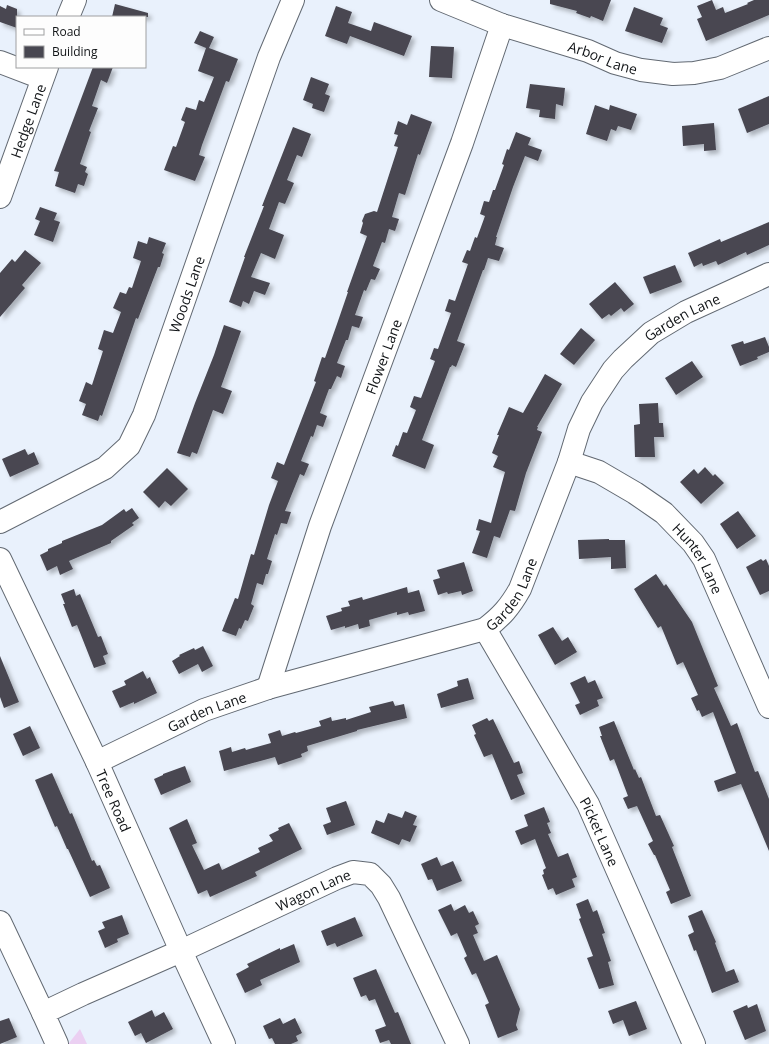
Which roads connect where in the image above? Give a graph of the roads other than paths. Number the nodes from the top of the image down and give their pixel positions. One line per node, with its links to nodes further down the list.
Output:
1 (75, 0): 4 (street)
2 (293, 0): 14 (street, Woods Lane)
3 (440, 0): 5 (street, Arbor Lane)
4 (68, 16)
5 (502, 25): 6 (street, Arbor Lane); 17 (street, Flower Lane)
6 (769, 48)
7 (0, 62): 8 (street)
8 (16, 66)
9 (26, 68): 10 (street)
10 (44, 72): 11 (street, Hedge Lane)
11 (0, 197)
12 (769, 274): 13 (street, Garden Lane)
13 (569, 462): 16 (street, Garden Lane); 18 (street, Hunter Lane)
14 (0, 522)
15 (0, 559): 19 (street, Tree Road)
16 (485, 629): 17 (street, Garden Lane); 26 (street, Picket Lane)
17 (268, 688): 19 (street, Garden Lane)
18 (769, 707)
19 (97, 762): 21 (street, Tree Road)
20 (0, 922): 22 (street)
21 (181, 951): 22 (street, Wagon Lane); 24 (street, Tree Road); 25 (street, Wagon Lane)
22 (43, 1013): 23 (street)
23 (57, 1043)
24 (224, 1044)
25 (458, 1044)
26 (694, 1044)

